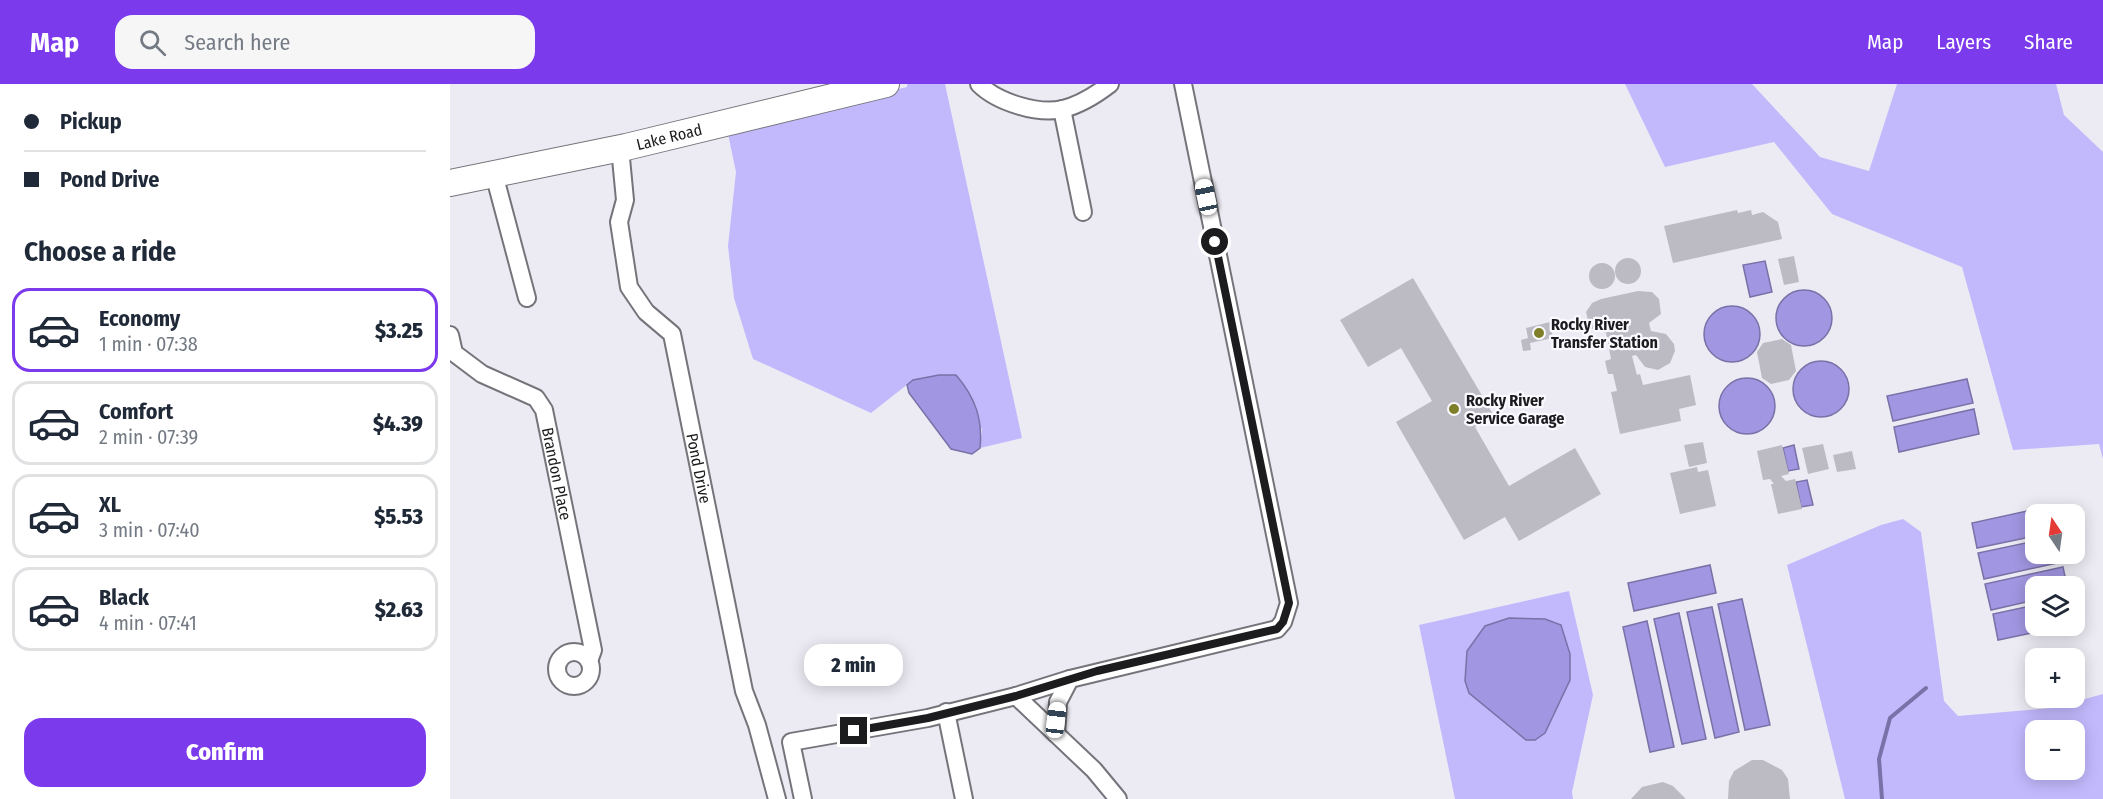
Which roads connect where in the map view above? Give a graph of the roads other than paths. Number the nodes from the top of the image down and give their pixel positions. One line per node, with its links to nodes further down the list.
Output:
1 (886, 84): 5 (main road, Lake Road)
2 (979, 84): 6 (street)
3 (1110, 84): 6 (street)
4 (1183, 84): 14 (street)
5 (843, 89): 7 (main road, Lake Road)
6 (1062, 109): 10 (street)
7 (620, 148): 8 (main road, Lake Road); 18 (street, Pond Drive)
8 (494, 174): 9 (main road, Lake Road); 11 (street)
9 (450, 183)
10 (1083, 212)
11 (527, 298)
12 (450, 334): 13 (street, Brandon Place)
13 (589, 661)
14 (1070, 679): 15 (street); 17 (street)
15 (1016, 696): 16 (street); 17 (street)
16 (946, 712): 19 (street); 20 (street)
17 (1056, 734): 21 (street)
18 (777, 799)
19 (803, 799)
20 (964, 799)
21 (1118, 799)

